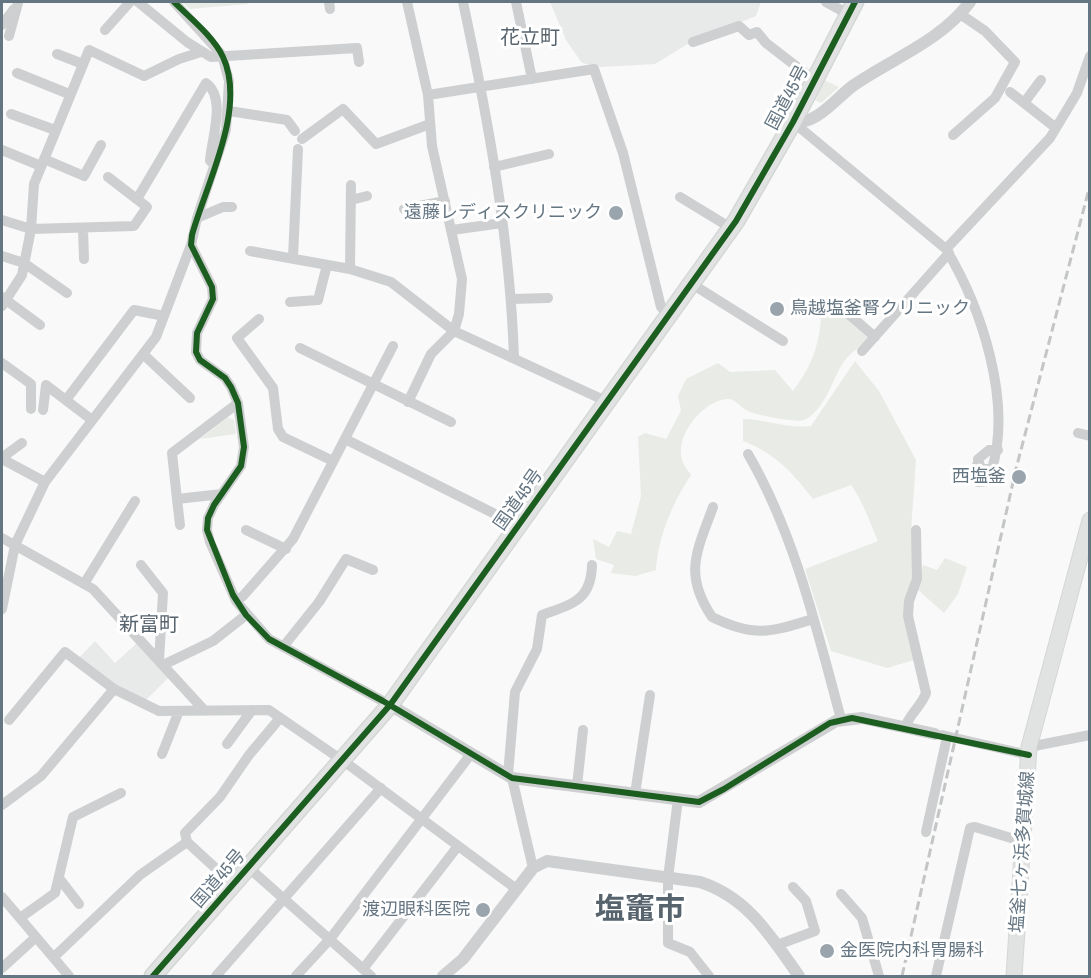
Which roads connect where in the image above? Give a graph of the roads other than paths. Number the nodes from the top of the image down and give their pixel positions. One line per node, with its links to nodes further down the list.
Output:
1 (19, 2): 12 (street); 14 (street)
2 (130, 2): 13 (street)
3 (138, 2): 16 (street)
4 (174, 2): 18 (street)
5 (407, 2): 29 (street)
6 (463, 2): 26 (street)
7 (516, 2): 23 (street)
8 (970, 2): 11 (street)
9 (831, 3): 10 (street)
10 (852, 8): 24 (highway, 国道45号)
11 (960, 14): 33 (street); 37 (street)
12 (2, 25)
13 (105, 30)
14 (9, 36)
15 (693, 42): 24 (street)
16 (201, 52): 18 (street); 21 (street)
17 (57, 54): 21 (street)
18 (222, 55): 20 (street); 31 (street)
19 (1089, 56): 35 (street)
20 (359, 62)
21 (83, 64): 28 (street)
22 (17, 73): 28 (street)
23 (532, 79): 26 (street); 77 (street)
24 (814, 80): 33 (highway, 国道45号)
25 (1041, 80): 30 (street)
26 (481, 86): 29 (street); 44 (street)
27 (1010, 92): 30 (street)
28 (69, 94): 36 (street)
29 (428, 95): 34 (street)
30 (1024, 103): 35 (street)
31 (229, 111): 38 (street); 43 (street)
32 (12, 114): 36 (street)
33 (793, 122): 58 (highway, 国道45号); 63 (street)
34 (430, 124): 38 (street); 51 (street)
35 (1056, 128): 63 (street)
36 (55, 130): 42 (street)
37 (952, 135)
38 (298, 139): 65 (street)
39 (101, 145): 42 (street)
40 (2, 150): 42 (street)
41 (549, 154): 44 (street)
42 (43, 162): 59 (street)
43 (215, 164): 49 (street); 54 (street)
44 (494, 167): 56 (street)
45 (108, 177): 49 (street)
46 (351, 185): 50 (street)
47 (367, 196): 50 (street)
48 (680, 197): 58 (street)
49 (137, 199): 57 (street)
50 (351, 200): 69 (street)
51 (445, 201): 53 (street); 60 (street)
52 (232, 207): 54 (street)
53 (404, 209)
54 (197, 218): 61 (street)
55 (2, 220): 59 (street)
56 (502, 223): 60 (street); 73 (street)
57 (83, 228): 59 (street); 66 (street)
58 (731, 228): 70 (highway, 国道45号)
59 (31, 229): 67 (street)
60 (452, 230): 81 (street)
61 (191, 245): 78 (street); 95 (street)
62 (250, 251): 65 (street)
63 (947, 251): 82 (street); 100 (street)
64 (2, 256): 67 (street)
65 (293, 257): 68 (street)
66 (84, 259)
67 (24, 262): 71 (street); 74 (street)
68 (327, 265): 69 (street); 75 (street)
69 (350, 269): 81 (street)
70 (692, 284): 77 (highway, 国道45号); 83 (street)
71 (67, 293)
72 (548, 298): 73 (street)
73 (512, 299): 88 (street)
74 (3, 301): 80 (street)
75 (290, 302)
76 (846, 312): 82 (street)
77 (669, 315): 94 (highway, 国道45号)
78 (164, 316): 87 (street); 92 (street)
79 (259, 319): 102 (street)
80 (40, 325)
81 (454, 331): 88 (street); 93 (street)
82 (875, 337): 86 (street)
83 (783, 341)
84 (393, 346): 90 (street)
85 (300, 348): 90 (street)
86 (862, 351)
87 (143, 354): 91 (street); 96 (street)
88 (514, 358): 94 (street)
89 (2, 363): 92 (street)
90 (373, 384): 93 (street); 98 (street)
91 (190, 398)
92 (66, 400): 96 (street)
93 (408, 402): 97 (street)
94 (608, 402): 110 (highway, 国道45号)
95 (238, 403): 104 (street); 105 (street)
96 (92, 420): 103 (street)
97 (450, 422)
98 (345, 439): 102 (street); 110 (street)
99 (22, 443): 103 (street)
100 (998, 450): 100 (street)
101 (748, 454): 123 (street)
102 (333, 461): 115 (street)
103 (45, 482): 114 (street)
104 (222, 494): 105 (street); 120 (street)
105 (177, 499): 109 (street)
106 (135, 501): 119 (street)
107 (713, 507): 123 (street)
108 (1089, 520): 140 (main road, 塩釜七ヶ浜多賀城線)
109 (180, 525)
110 (519, 526): 128 (highway, 国道45号)
111 (246, 530): 115 (street)
112 (915, 530): 135 (street)
113 (2, 538): 114 (street)
114 (15, 545): 119 (street); 121 (street)
115 (286, 549): 120 (street)
116 (592, 564): 144 (street)
117 (141, 565): 125 (street)
118 (374, 570): 124 (street)
119 (84, 584): 125 (street)
120 (236, 601): 122 (street)
121 (2, 609)
122 (246, 615): 124 (street); 125 (street)
123 (813, 619): 133 (street)
124 (283, 647): 128 (street)
125 (161, 663): 129 (street)
126 (114, 689): 131 (street); 134 (street); 150 (street)
127 (650, 694): 148 (street)
128 (390, 705): 142 (street); 143 (highway, 国道45号)
129 (204, 710): 130 (street); 131 (street)
130 (252, 710): 132 (street); 139 (street)
131 (179, 711): 141 (street)
132 (280, 718): 143 (street); 153 (street)
133 (841, 719): 135 (street); 149 (street)
134 (9, 720)
135 (905, 728): 137 (street)
136 (584, 730): 145 (street)
137 (941, 735): 140 (street); 152 (street)
138 (1089, 735): 140 (street)
139 (227, 744)
140 (1033, 749): 154 (main road, 塩釜七ヶ浜多賀城線)
141 (162, 754)
142 (471, 754): 144 (street); 151 (street)
143 (343, 760): 146 (street); 156 (highway, 国道45号)
144 (510, 776): 145 (street); 157 (street)
145 (577, 786): 148 (street)
146 (381, 788): 151 (street); 164 (street)
147 (121, 793): 158 (street)
148 (635, 794): 149 (street)
149 (678, 799): 159 (street)
150 (2, 805)
151 (420, 817): 155 (street); 169 (street)
152 (926, 832)
153 (187, 842): 160 (street); 171 (street)
154 (1024, 842): 182 (street); 183 (main road, 塩釜七ヶ浜多賀城線)
155 (458, 846): 162 (street); 173 (street)
156 (249, 867): 160 (highway, 国道45号); 164 (street)
157 (533, 868): 159 (street); 162 (street)
158 (59, 878): 166 (street); 167 (street)
159 (668, 878): 170 (street); 179 (street)
160 (234, 885): 175 (highway, 国道45号)
161 (793, 886): 170 (street)
162 (515, 888): 178 (street)
163 (842, 894): 181 (street)
164 (285, 900): 169 (street); 176 (street)
165 (3, 901): 167 (street)
166 (79, 904)
167 (20, 918): 168 (street)
168 (36, 937): 171 (street); 172 (street)
169 (330, 939): 173 (street); 177 (street)
170 (777, 945): 180 (street)
171 (54, 957): 174 (street)
172 (2, 968)
173 (367, 973)
174 (69, 976)
175 (153, 976)
176 (216, 976)
177 (296, 976)
178 (444, 976)
179 (709, 976)
180 (799, 976)
181 (879, 976)
182 (936, 976)
183 (1014, 976)

